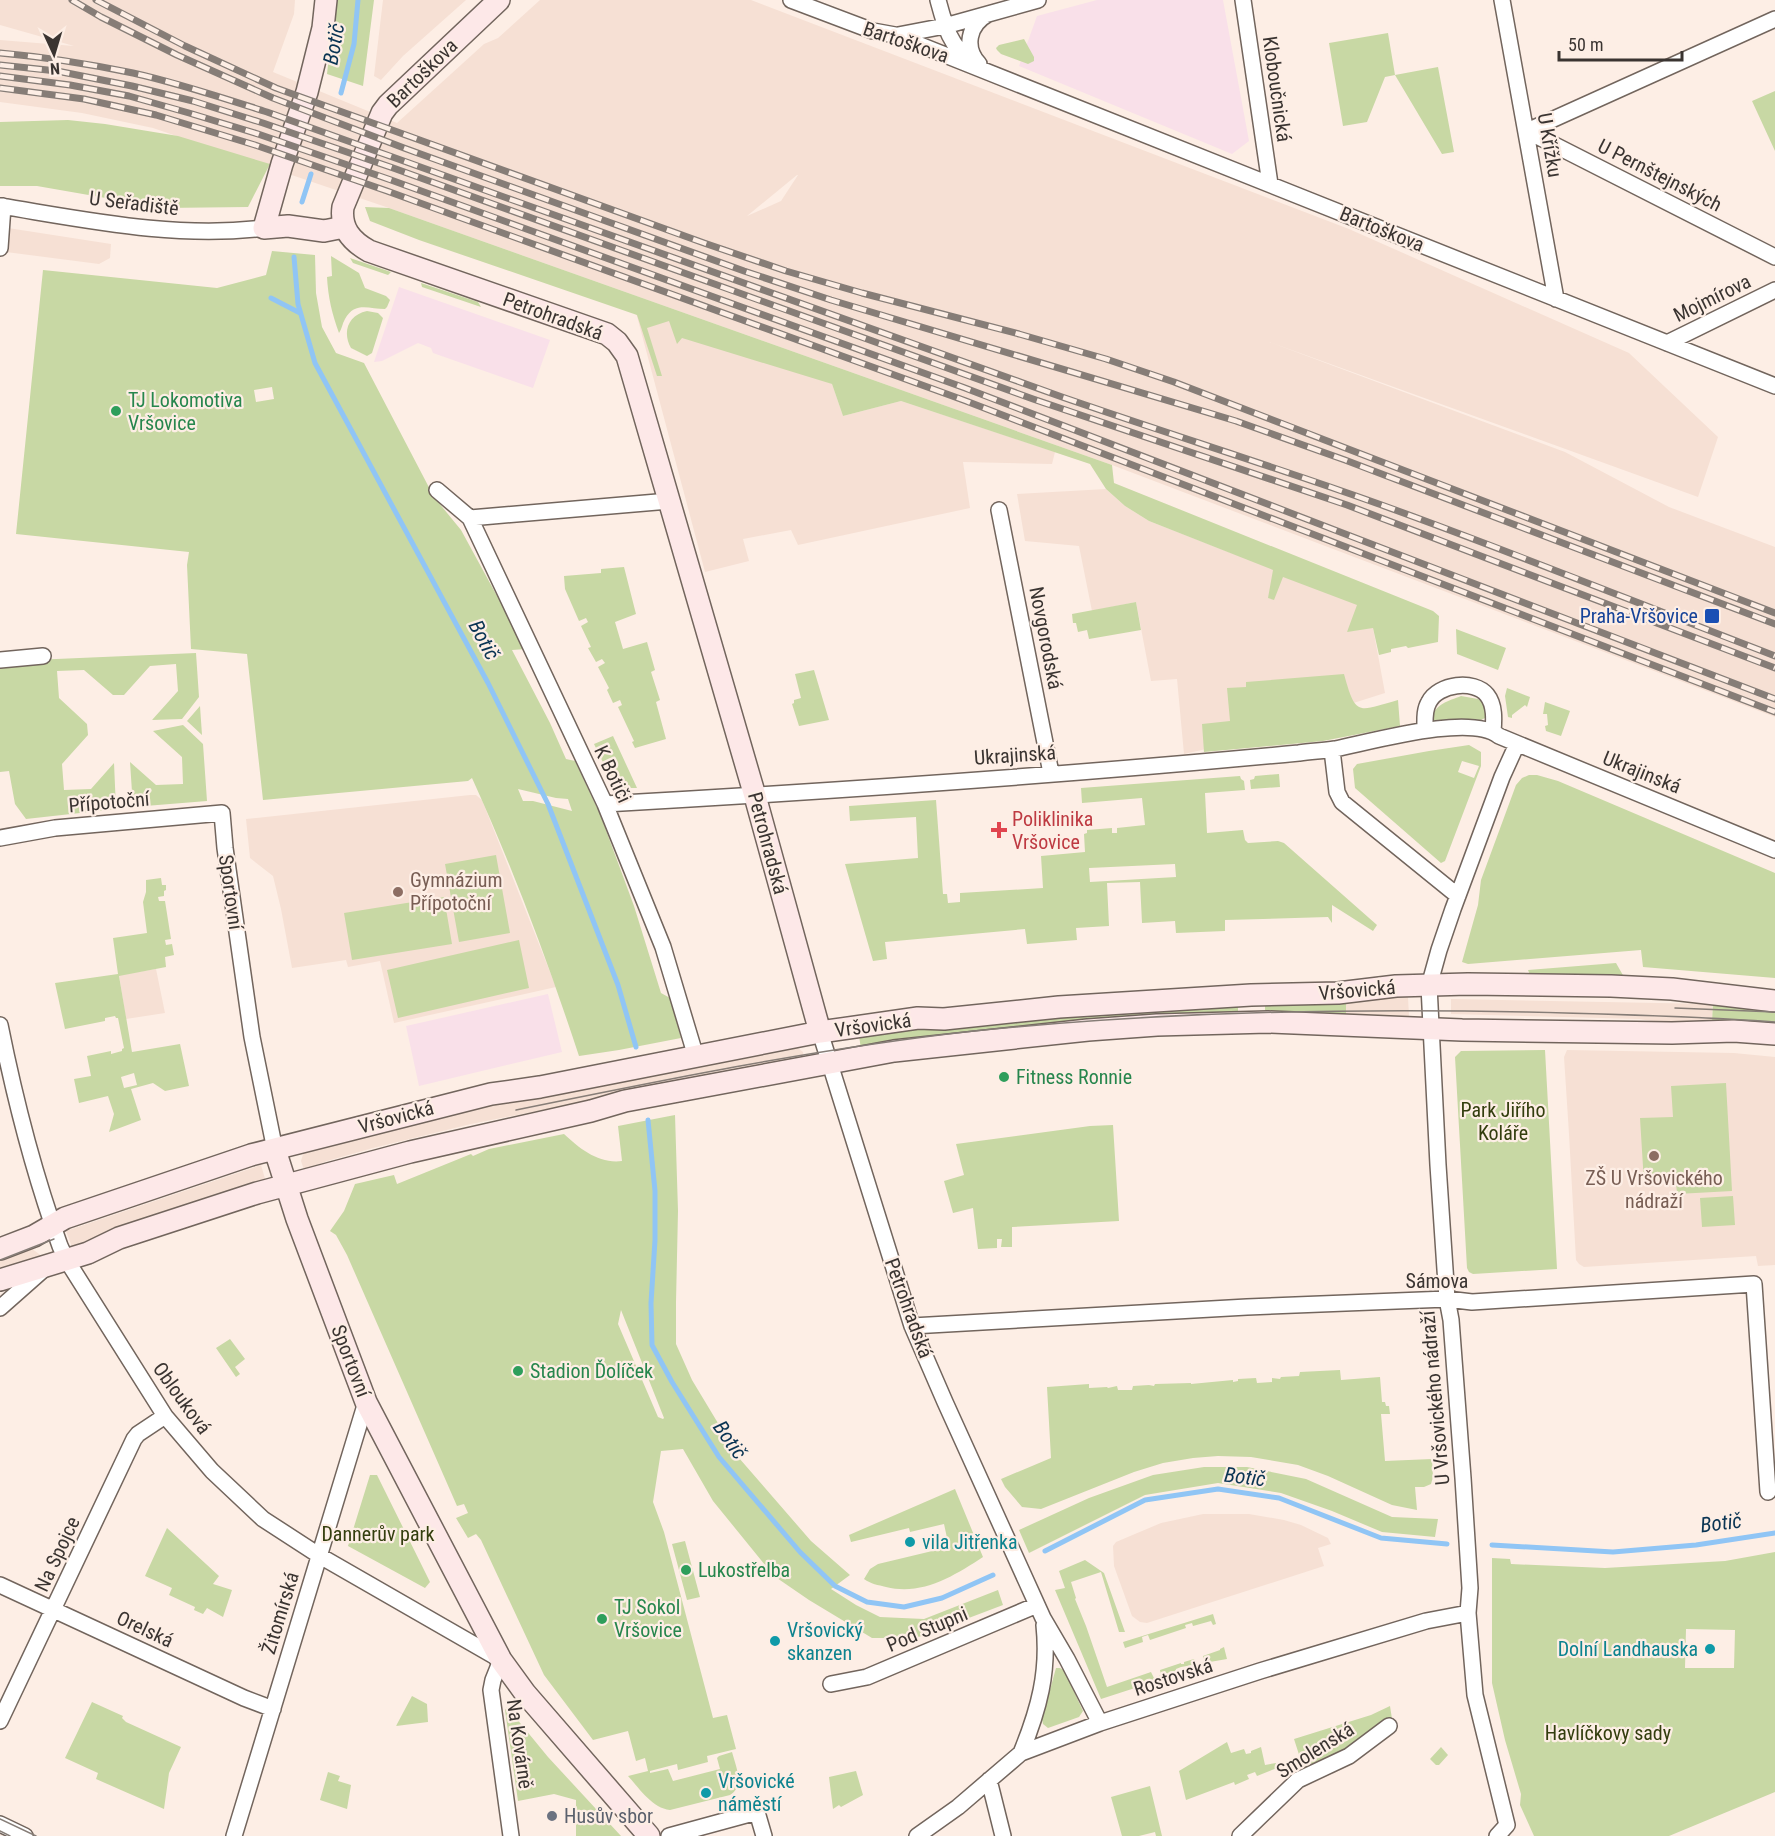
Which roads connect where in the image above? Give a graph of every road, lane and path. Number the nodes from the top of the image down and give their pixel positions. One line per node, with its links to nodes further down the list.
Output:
1 (326, 0): 17 (main road)
2 (499, 0): 16 (main road, Bartoškova)
3 (791, 0): 11 (street, Bartoškova)
4 (938, 0): 10 (street, Bartoškova)
5 (1038, 0): 8 (street)
6 (1243, 0): 14 (street, Kloboučnická)
7 (1502, 0): 13 (street, U Křížku)
8 (992, 13): 10 (street); 12 (street)
9 (1775, 19): 13 (street)
10 (945, 26): 11 (street); 12 (street, Bartoškova)
11 (895, 35): 12 (street, Bartoškova)
12 (988, 72): 14 (street, Bartoškova)
13 (1527, 131): 19 (street, U Pernštejnských); 21 (street, U Křížku)
14 (1270, 184): 21 (street, Bartoškova)
15 (1, 206): 17 (street, U Seřadiště); 18 (street)
16 (344, 227): 17 (main road); 25 (main road, Petrohradská)
17 (264, 228)
18 (0, 248)
19 (1775, 257)
20 (1775, 290): 22 (street, Mojmírova)
21 (1556, 299): 22 (street, Bartoškova)
22 (1666, 343): 23 (street, Bartoškova)
23 (1775, 386)
24 (437, 490): 27 (street, K Botiči)
25 (669, 501): 27 (street); 35 (main road, Petrohradská)
26 (999, 510): 34 (street, Novgorodská)
27 (470, 518): 36 (street, K Botiči)
28 (43, 657): 29 (street)
29 (0, 660)
30 (1425, 730): 31 (street, Ukrajinská); 31 (street); 33 (street, Ukrajinská)
31 (1493, 732): 32 (street, Ukrajinská)
32 (1517, 744): 39 (street, Ukrajinská); 40 (street, U Vršovického nádraží)
33 (1332, 750): 34 (street, Ukrajinská); 40 (street)
34 (1051, 773): 35 (street, Ukrajinská)
35 (755, 796): 36 (street, Ukrajinská); 47 (main road, Petrohradská)
36 (605, 804): 49 (street, K Botiči)
37 (222, 813): 38 (street, Přípotoční); 51 (street, Sportovní)
38 (0, 837)
39 (1775, 850)
40 (1458, 896): 41 (street, U Vršovického nádraží)
41 (1429, 986): 42 (main road, Vršovická); 43 (main road, Vršovická); 46 (street, U Vršovického nádraží)
42 (1251, 995): 44 (main road); 47 (main road, Vršovická)
43 (1775, 1002)
44 (1252, 1022): 46 (main road, Vršovická); 50 (main road, Vršovická)
45 (0, 1025): 53 (street, Oblouková)
46 (1431, 1028): 48 (main road, Vršovická); 57 (street, U Vršovického nádraží)
47 (820, 1032): 49 (main road, Vršovická); 50 (street, Petrohradská)
48 (1775, 1034)
49 (696, 1057): 51 (main road, Vršovická)
50 (830, 1063): 52 (main road, Vršovická); 59 (street, Petrohradská)
51 (276, 1150): 52 (main road, Sportovní); 53 (main road, Vršovická)
52 (286, 1185): 55 (main road, Vršovická); 60 (main road, Sportovní)
53 (53, 1225): 54 (main road, Vršovická); 55 (street, Oblouková)
54 (0, 1249)
55 (58, 1261): 56 (main road, Vršovická); 58 (street); 61 (street, Oblouková)
56 (0, 1280)
57 (1447, 1299): 59 (street, Sámova); 62 (street, Sámova); 65 (street, U Vršovického nádraží)
58 (0, 1308)
59 (912, 1326): 67 (street, Petrohradská)
60 (366, 1402): 63 (street, Žitomírská); 68 (main road, Sportovní)
61 (165, 1416): 63 (street, Oblouková); 66 (street, Na Spojce)
62 (1768, 1492)
63 (320, 1556): 68 (street, Oblouková); 70 (street, Žitomírská)
64 (0, 1585): 66 (street, Orelská)
65 (1469, 1607): 72 (street, Rostovská); 77 (street, U Vršovického nádraží)
66 (54, 1610): 70 (street, Orelská); 71 (street, Na Spojce)
67 (1040, 1612): 69 (street, Pod Stupni); 72 (street, Petrohradská); 74 (street, Petrohradská)
68 (501, 1660): 80 (street, Na Kovárně); 81 (main road, Sportovní)
69 (831, 1684)
70 (273, 1709): 79 (street, Žitomírská)
71 (0, 1721)
72 (1100, 1723): 74 (street, Rostovská)
73 (1389, 1726): 86 (street, Smolenská)
74 (1021, 1753): 75 (street, Rostovská)
75 (989, 1780): 84 (street, Rostovská); 85 (street)
76 (0, 1824): 78 (street)
77 (1502, 1831)
78 (25, 1836)
79 (234, 1836)
80 (510, 1836)
81 (649, 1836)
82 (669, 1836): 83 (street)
83 (764, 1836)
84 (917, 1836)
85 (1003, 1836)
86 (1240, 1836)

